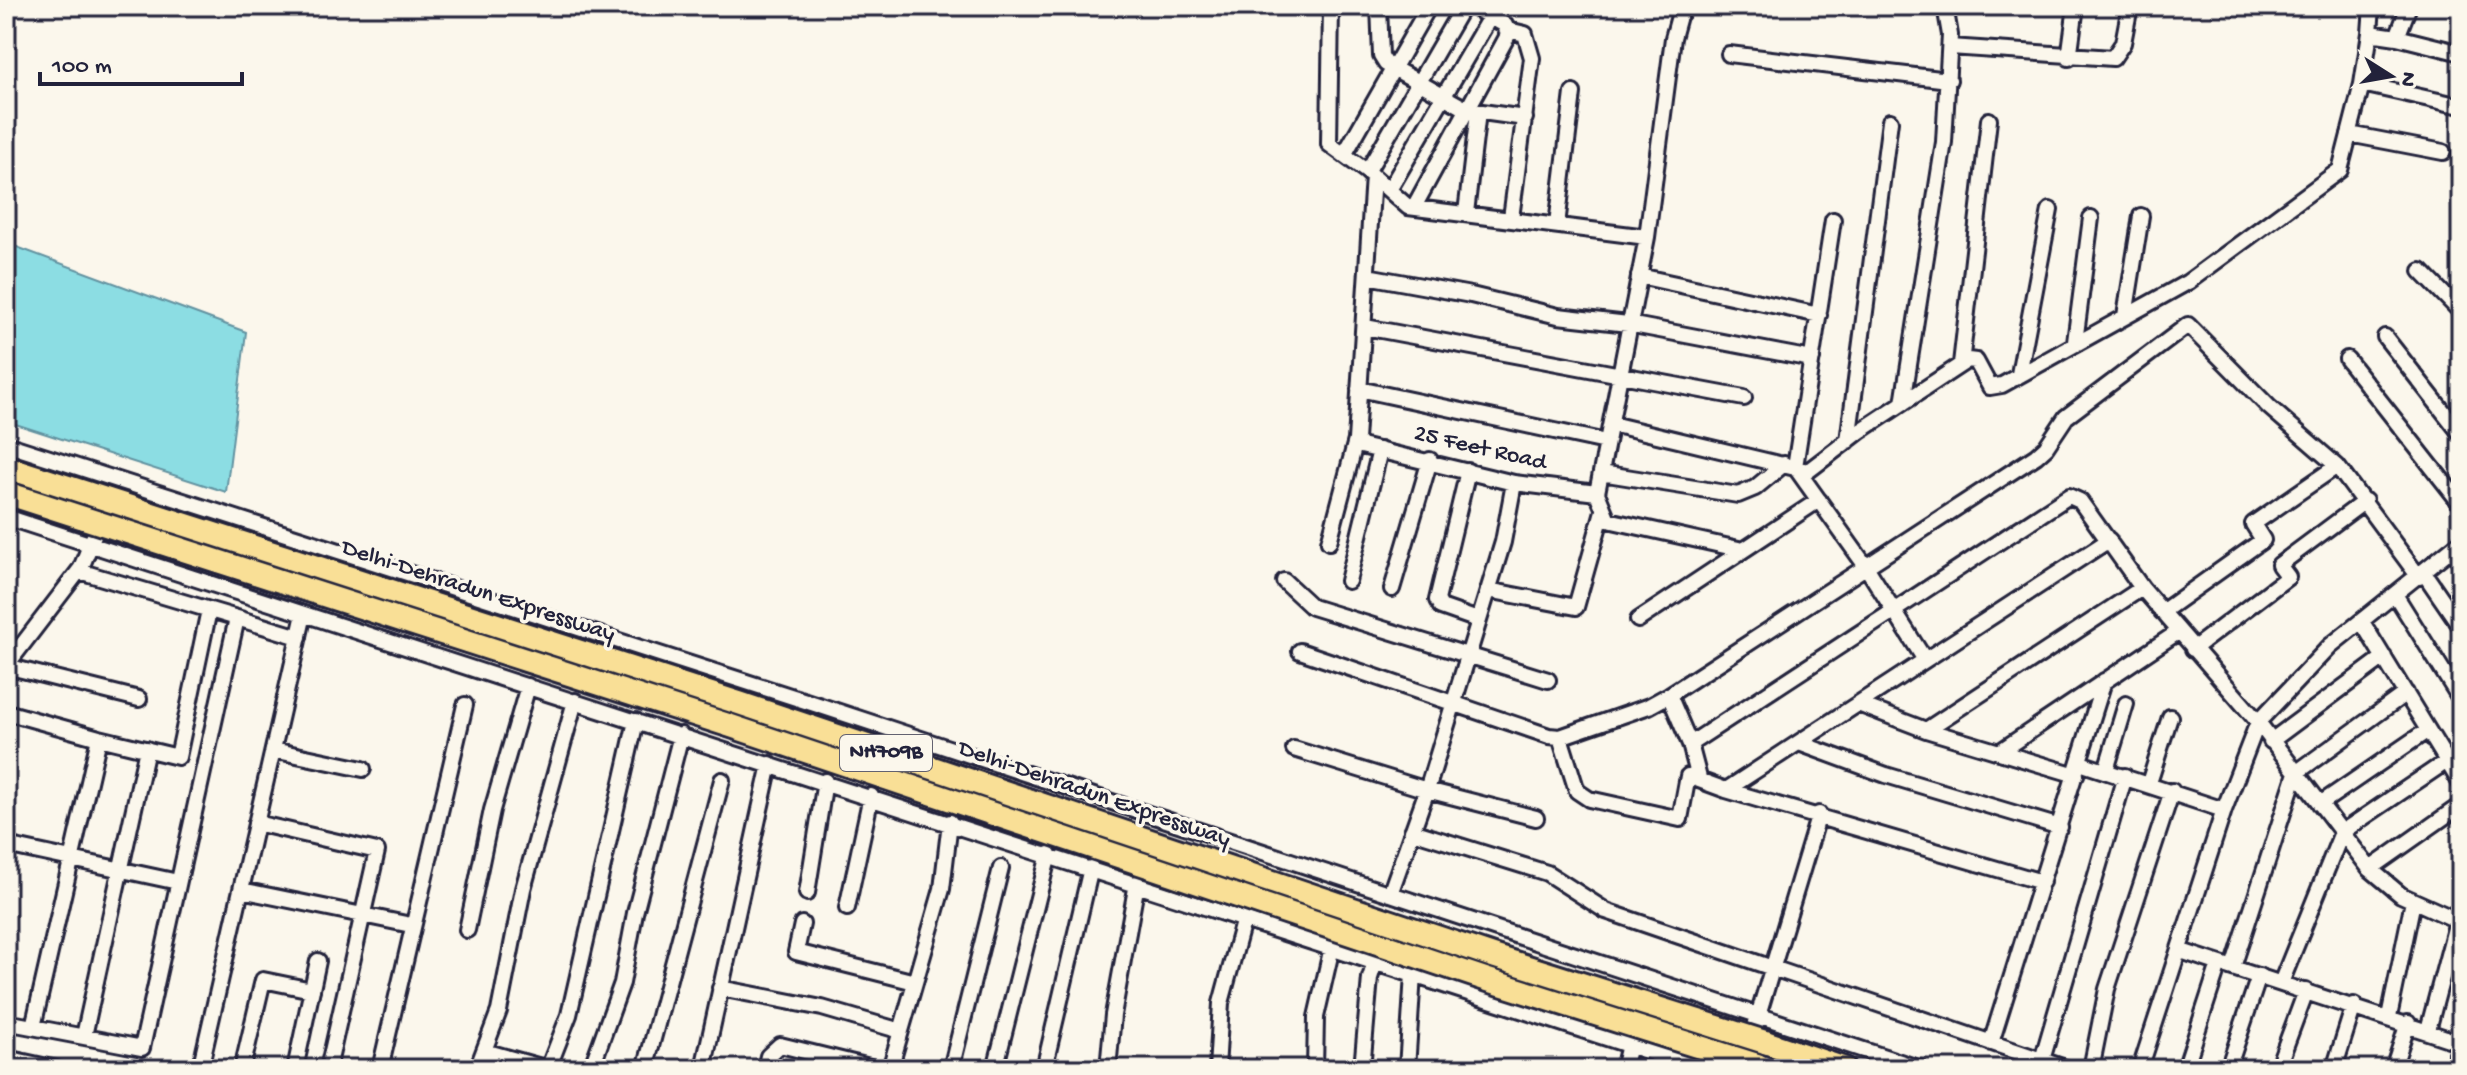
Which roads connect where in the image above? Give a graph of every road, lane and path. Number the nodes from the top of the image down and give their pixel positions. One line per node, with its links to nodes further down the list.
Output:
1 (1331, 6): 33 (street)
2 (1379, 6): 20 (street)
3 (1429, 6): 20 (street)
4 (1463, 6): 22 (street)
5 (1471, 6): 12 (street)
6 (1687, 6): 44 (street)
7 (1945, 6): 16 (street)
8 (2076, 6): 19 (street)
9 (2130, 6): 19 (street)
10 (2372, 6): 14 (street)
11 (2409, 6): 15 (street)
12 (1490, 17): 13 (street); 25 (street)
13 (1508, 30): 27 (street); 28 (street)
14 (2370, 33): 15 (street); 23 (street)
15 (2397, 37): 17 (street)
16 (1950, 47): 19 (street); 21 (street)
17 (2461, 53)
18 (1729, 54): 21 (street)
19 (2069, 58)
20 (1395, 68): 22 (street); 33 (street)
21 (1949, 80): 62 (street)
22 (1419, 81): 25 (street); 34 (street)
23 (2362, 84): 26 (street); 31 (street)
24 (1573, 93): 43 (street)
25 (1443, 95): 27 (street); 35 (street)
26 (2461, 106)
27 (1473, 111): 28 (street); 36 (street); 38 (street)
28 (1525, 118): 40 (street)
29 (1989, 120): 57 (street)
30 (1890, 121): 66 (street)
31 (2349, 134): 32 (street); 50 (street)
32 (2443, 152)
33 (1344, 155): 34 (street)
34 (1370, 174): 35 (street); 46 (street)
35 (1389, 190): 36 (street)
36 (1414, 207): 38 (street)
37 (2050, 210): 59 (street)
38 (1466, 213): 40 (street)
39 (2141, 216): 50 (street)
40 (1511, 218): 43 (street)
41 (2091, 218): 54 (street)
42 (1833, 220): 49 (street)
43 (1557, 225): 44 (street)
44 (1647, 237): 47 (street)
45 (2421, 271): 48 (street)
46 (1367, 276): 51 (street); 52 (street)
47 (1639, 276): 49 (street); 51 (street)
48 (2461, 312)
49 (1819, 315): 55 (street)
50 (2125, 316): 54 (street)
51 (1628, 324): 55 (street); 58 (street)
52 (1365, 327): 58 (street); 60 (street)
53 (2385, 337): 64 (street)
54 (2075, 342): 59 (street)
55 (1812, 359): 71 (street)
56 (2347, 359): 82 (street)
57 (1961, 364): 59 (street); 62 (street)
58 (1622, 374): 61 (street); 63 (street)
59 (2019, 374)
60 (1359, 389): 65 (street); 67 (street)
61 (1744, 398)
62 (1903, 403): 66 (street)
63 (1611, 424): 67 (street); 71 (street)
64 (2461, 434)
65 (1356, 440): 69 (street, 25 Feet Road); 86 (street)
66 (1848, 441): 71 (street)
67 (1606, 442): 75 (street)
68 (6, 444): 76 (street)
69 (1380, 450): 70 (street, 25 Feet Road); 94 (street)
70 (1430, 460): 74 (street, 25 Feet Road); 96 (street)
71 (1790, 466): 75 (street); 80 (street)
72 (2337, 466): 81 (street); 91 (street); 100 (street)
73 (6, 467): 245 (highway, Delhi-Dehradun Expressway / NH709B, bridge)
74 (1468, 471): 77 (street, 25 Feet Road); 104 (street)
75 (1601, 473): 79 (street)
76 (116, 479): 89 (street); 182 (street)
77 (1514, 483): 79 (street, 25 Feet Road); 97 (street)
78 (6, 493): 244 (highway, Delhi-Dehradun Expressway / NH709B, bridge)
79 (1597, 493): 83 (street)
80 (1819, 500): 88 (street); 91 (street)
81 (2365, 501): 92 (street); 110 (street)
82 (2461, 504)
83 (1603, 511): 88 (street); 97 (street)
84 (6, 517): 89 (street)
85 (2109, 540): 95 (street); 101 (street); 114 (street)
86 (1329, 542)
87 (2456, 545): 90 (street); 92 (street)
88 (1743, 550): 105 (street)
89 (85, 560): 99 (street); 102 (street); 115 (street)
90 (2461, 562)
91 (1865, 565): 101 (street); 119 (street)
92 (2422, 575): 98 (street); 107 (street)
93 (1284, 581): 112 (street)
94 (1348, 581)
95 (2142, 588): 100 (street); 131 (street)
96 (1392, 589)
97 (1488, 590): 104 (street)
98 (2396, 596): 106 (street); 122 (street)
99 (209, 610): 103 (street); 140 (street)
100 (2162, 612): 108 (street)
101 (1893, 613): 114 (street); 138 (street)
102 (304, 614): 109 (street); 120 (street)
103 (237, 618): 109 (street); 177 (street)
104 (1478, 620): 112 (street)
105 (1638, 620)
106 (2362, 622): 113 (street); 130 (street)
107 (2461, 627)
108 (2178, 632): 110 (street); 117 (street)
109 (299, 637): 142 (street)
110 (2193, 649): 130 (street)
111 (1300, 651): 123 (street)
112 (1468, 655): 116 (street); 123 (street)
113 (2384, 657): 118 (street); 136 (street)
114 (1925, 660): 124 (street)
115 (6, 666): 121 (street)
116 (1548, 680)
117 (2104, 681): 143 (street); 147 (street)
118 (2406, 693): 132 (street); 149 (street)
119 (1669, 695): 134 (street); 138 (street)
120 (525, 697): 128 (street); 190 (street)
121 (139, 699)
122 (2461, 700)
123 (1453, 702): 134 (street); 155 (street)
124 (1858, 704): 131 (street); 137 (street)
125 (2126, 704): 148 (street)
126 (465, 705): 189 (street)
127 (6, 712): 135 (street)
128 (572, 714): 133 (street); 215 (street)
129 (2170, 717): 153 (street)
130 (2258, 722): 136 (street); 162 (street)
131 (1926, 730): 143 (street)
132 (2428, 730): 144 (street); 160 (street)
133 (633, 732): 139 (street); 226 (street)
134 (1560, 737): 151 (street)
135 (99, 738): 140 (street); 172 (street)
136 (2271, 741): 149 (street)
137 (1799, 743): 156 (street); 166 (street)
138 (1690, 744): 151 (street)
139 (677, 747): 145 (street); 227 (street)
140 (147, 749): 176 (street)
141 (1294, 749): 155 (street)
142 (273, 750): 146 (street); 165 (street)
143 (1999, 752): 147 (street)
144 (2447, 761): 154 (street); 169 (street)
145 (770, 764): 158 (street); 201 (street)
146 (363, 769)
147 (2078, 769): 148 (street); 166 (street)
148 (2106, 770): 150 (street)
149 (2296, 773): 160 (street); 195 (street)
150 (2125, 776): 153 (street); 217 (street)
151 (1699, 778): 156 (street)
152 (722, 780): 228 (street)
153 (2149, 783): 157 (street)
154 (2461, 784)
155 (1427, 790): 164 (street); 168 (street)
156 (1726, 790): 163 (street)
157 (2172, 791): 162 (street); 248 (street)
158 (822, 794): 159 (street); 181 (street)
159 (871, 796): 167 (street); 184 (street)
160 (2320, 804): 169 (street)
161 (2461, 805): 175 (street)
162 (2224, 810): 192 (street)
163 (1819, 814): 178 (street); 196 (street)
164 (1536, 818)
165 (256, 823): 180 (street); 185 (street)
166 (2060, 827): 178 (street)
167 (950, 828): 171 (street); 199 (street)
168 (1412, 831): 182 (street); 196 (street)
169 (2342, 832): 175 (street); 200 (street)
170 (6, 845): 172 (street)
171 (1049, 854): 174 (street); 234 (street)
172 (70, 860): 176 (street); 209 (street)
173 (1001, 868): 233 (street)
174 (1091, 868): 179 (street); 235 (street)
175 (2370, 869): 183 (street)
176 (121, 870): 177 (street); 212 (street)
177 (178, 882): 212 (street)
178 (2042, 882): 213 (street)
179 (1137, 883): 186 (street); 236 (street)
180 (241, 890): 185 (street); 220 (street)
181 (807, 893)
182 (1390, 894): 205 (street)
183 (2413, 901): 187 (street); 206 (street)
184 (847, 908)
185 (364, 916): 189 (street); 223 (street)
186 (1244, 918): 191 (street); 237 (street)
187 (2459, 921): 210 (street)
188 (802, 924): 199 (street)
189 (411, 925): 224 (street)
190 (467, 930)
191 (1332, 947): 194 (street); 238 (street)
192 (2181, 951): 195 (street); 249 (street)
193 (318, 961): 202 (street)
194 (1375, 962): 197 (street); 239 (street)
195 (2226, 965): 198 (street); 250 (street)
196 (1772, 969): 205 (street); 213 (street)
197 (1413, 974): 214 (street); 240 (street)
198 (2259, 976): 200 (street); 251 (street)
199 (915, 982): 211 (street)
200 (2281, 983): 203 (street)
201 (720, 988): 211 (street); 229 (street)
202 (312, 990): 221 (street); 222 (street)
203 (2306, 991): 204 (street); 252 (street)
204 (2354, 1005): 206 (street); 253 (street)
205 (1758, 1014): 243 (street); 246 (street)
206 (2389, 1017): 208 (street)
207 (6, 1022): 209 (street)
208 (2408, 1023): 210 (street); 254 (street)
209 (33, 1027): 212 (street)
210 (2428, 1030): 255 (street)
211 (901, 1031): 232 (street)
212 (84, 1036)
213 (1991, 1043): 217 (street)
214 (1629, 1045): 241 (street); 242 (street)
215 (484, 1051): 225 (street); 226 (street)
216 (6, 1058): 219 (street)
217 (2042, 1060): 247 (street)
218 (828, 1063): 230 (street); 231 (street)
219 (57, 1069)
220 (200, 1069)
221 (242, 1069)
222 (295, 1069)
223 (328, 1069)
224 (380, 1069)
225 (477, 1069)
226 (548, 1069)
227 (591, 1069)
228 (645, 1069)
229 (703, 1069)
230 (765, 1069)
231 (878, 1069)
232 (890, 1069)
233 (951, 1069)
234 (995, 1069)
235 (1044, 1069)
236 (1108, 1069)
237 (1217, 1069)
238 (1315, 1069)
239 (1362, 1069)
240 (1407, 1069)
241 (1623, 1069)
242 (1702, 1069)
243 (1742, 1069)
244 (1770, 1069)
245 (1845, 1069)
246 (1921, 1069)
247 (2068, 1069)
248 (2091, 1069)
249 (2140, 1069)
250 (2185, 1069)
251 (2228, 1069)
252 (2277, 1069)
253 (2334, 1069)
254 (2393, 1069)
255 (2452, 1069)

